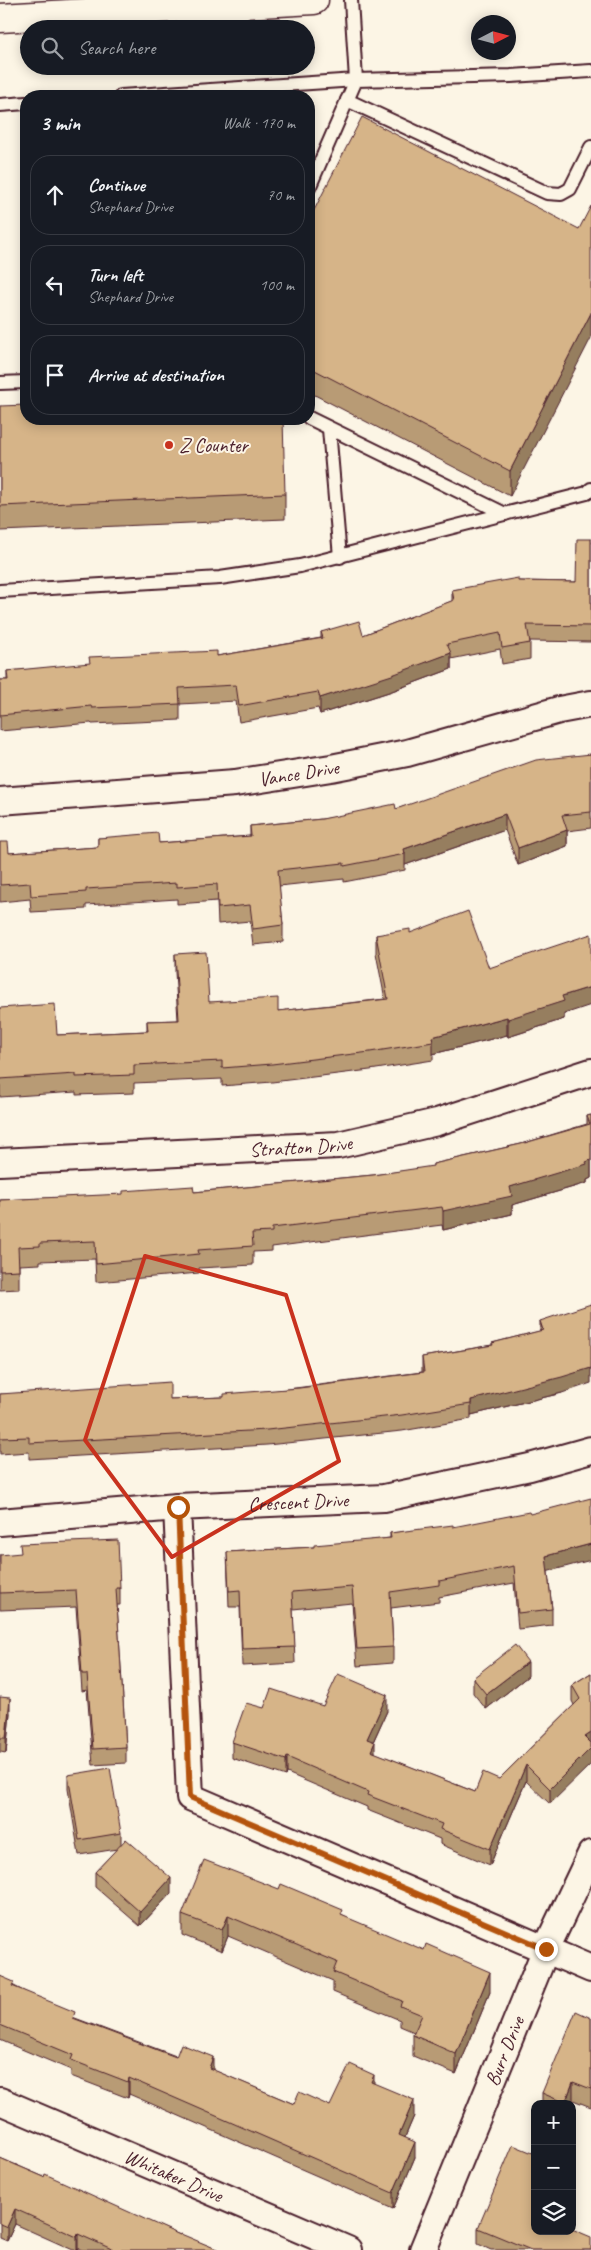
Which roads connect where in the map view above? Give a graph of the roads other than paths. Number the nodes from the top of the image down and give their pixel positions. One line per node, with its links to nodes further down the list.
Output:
1 (314, 0): 3 (main road)
2 (351, 0): 6 (lane)
3 (52, 7): 4 (main road)
4 (0, 18)
5 (591, 71): 6 (lane)
6 (356, 80): 7 (lane); 8 (lane)
7 (209, 90)
8 (347, 100): 11 (lane); 12 (lane)
9 (20, 103): 10 (lane)
10 (0, 105)
11 (591, 147)
12 (315, 174)
13 (20, 382): 14 (lane)
14 (0, 383)
15 (315, 421): 16 (lane)
16 (329, 429): 18 (lane); 19 (lane)
17 (591, 489): 18 (lane)
18 (505, 514): 19 (lane)
19 (340, 557): 20 (lane)
20 (0, 591)
21 (591, 704): 22 (street, Vance Drive)
22 (0, 801)
23 (591, 1072): 24 (street, Stratton Drive)
24 (0, 1162)
25 (591, 1450): 26 (street, Crescent Drive)
26 (178, 1507): 27 (street, Crescent Drive); 29 (street)
27 (0, 1522)
28 (591, 1854): 29 (street, Burr Drive)
29 (546, 1949): 30 (street); 33 (street, Burr Drive)
30 (591, 1968)
31 (0, 2101): 32 (street, Whitaker Drive)
32 (348, 2250)
33 (423, 2250)

